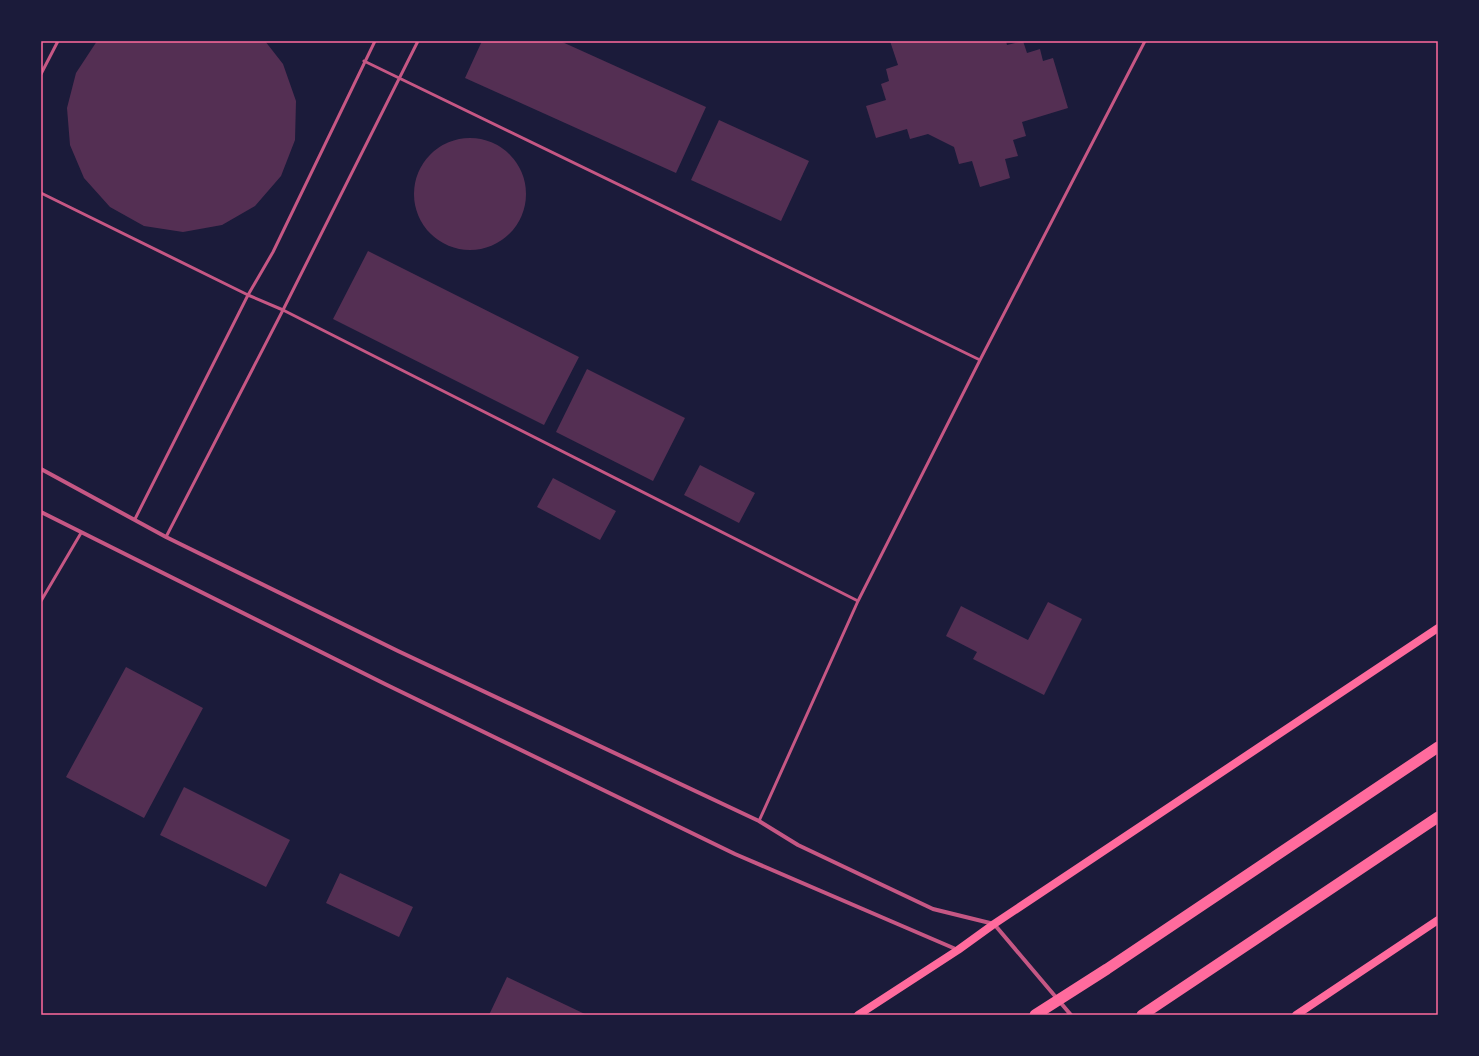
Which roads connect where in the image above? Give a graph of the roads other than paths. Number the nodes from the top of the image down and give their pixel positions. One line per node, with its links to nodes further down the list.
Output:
1 (58, 41): 6 (lane)
2 (375, 41): 5 (lane)
3 (418, 41): 7 (lane)
4 (1146, 41): 11 (lane)
5 (364, 61): 7 (lane); 9 (lane)
6 (41, 74)
7 (399, 79): 10 (lane); 11 (lane)
8 (41, 193): 9 (lane)
9 (248, 295): 10 (lane); 14 (lane)
10 (283, 310): 16 (lane); 18 (lane)
11 (980, 360): 18 (lane)
12 (41, 470): 14 (street)
13 (41, 512): 15 (street)
14 (135, 519): 16 (street)
15 (81, 533): 17 (lane); 25 (street)
16 (166, 537): 22 (street)
17 (41, 601)
18 (858, 601): 22 (lane)
19 (1438, 628): 24 (main road)
20 (1438, 747): 27 (highway)
21 (1438, 817): 29 (highway)
22 (759, 821): 24 (street)
23 (1438, 920): 30 (main road)
24 (994, 924): 25 (main road); 28 (street)
25 (958, 950): 26 (main road)
26 (858, 1015)
27 (1035, 1015)
28 (1071, 1015)
29 (1142, 1015)
30 (1296, 1015)

